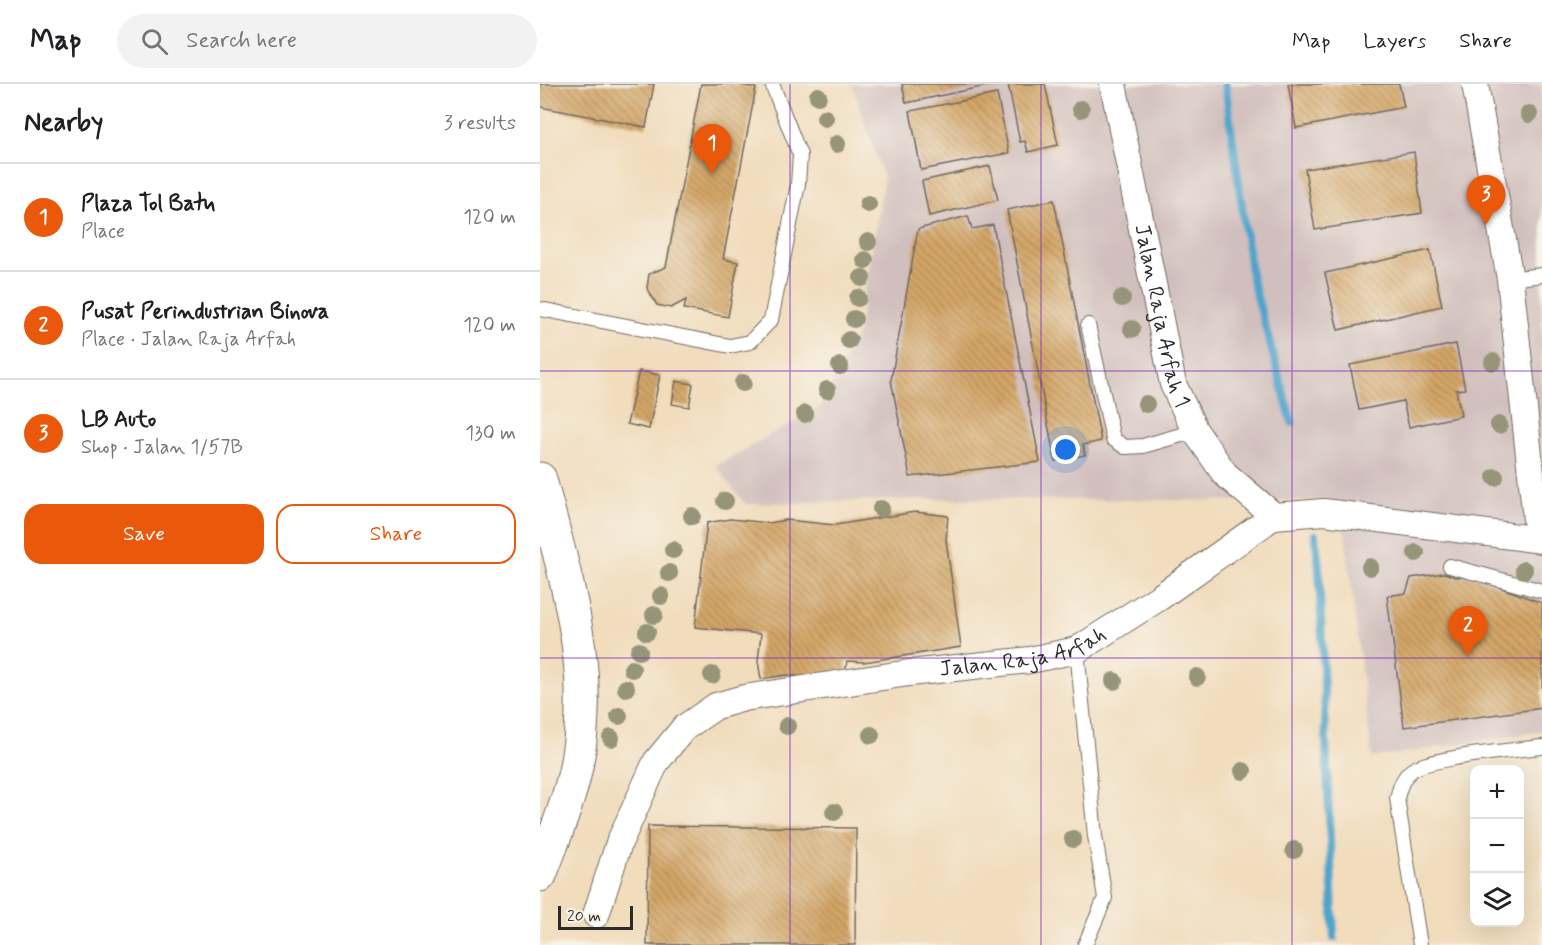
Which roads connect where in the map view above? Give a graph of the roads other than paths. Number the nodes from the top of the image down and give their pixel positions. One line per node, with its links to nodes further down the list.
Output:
1 (772, 84): 6 (lane)
2 (1113, 84): 8 (street, Jalan Raja Arfah 1)
3 (1475, 84): 5 (street)
4 (1542, 275): 5 (lane)
5 (1510, 279): 11 (street)
6 (540, 309)
7 (1088, 325): 8 (lane)
8 (1195, 431): 10 (street, Jalan Raja Arfah 1)
9 (540, 479): 16 (highway)
10 (1274, 516): 11 (street); 14 (street, Jalan Raja Arfah)
11 (1541, 538)
12 (1450, 566): 13 (lane)
13 (1542, 591)
14 (1077, 650): 17 (street, Jalan Raja Arfah); 18 (lane)
15 (1542, 747): 19 (lane)
16 (540, 875)
17 (596, 915)
18 (1085, 945)
19 (1420, 945)

